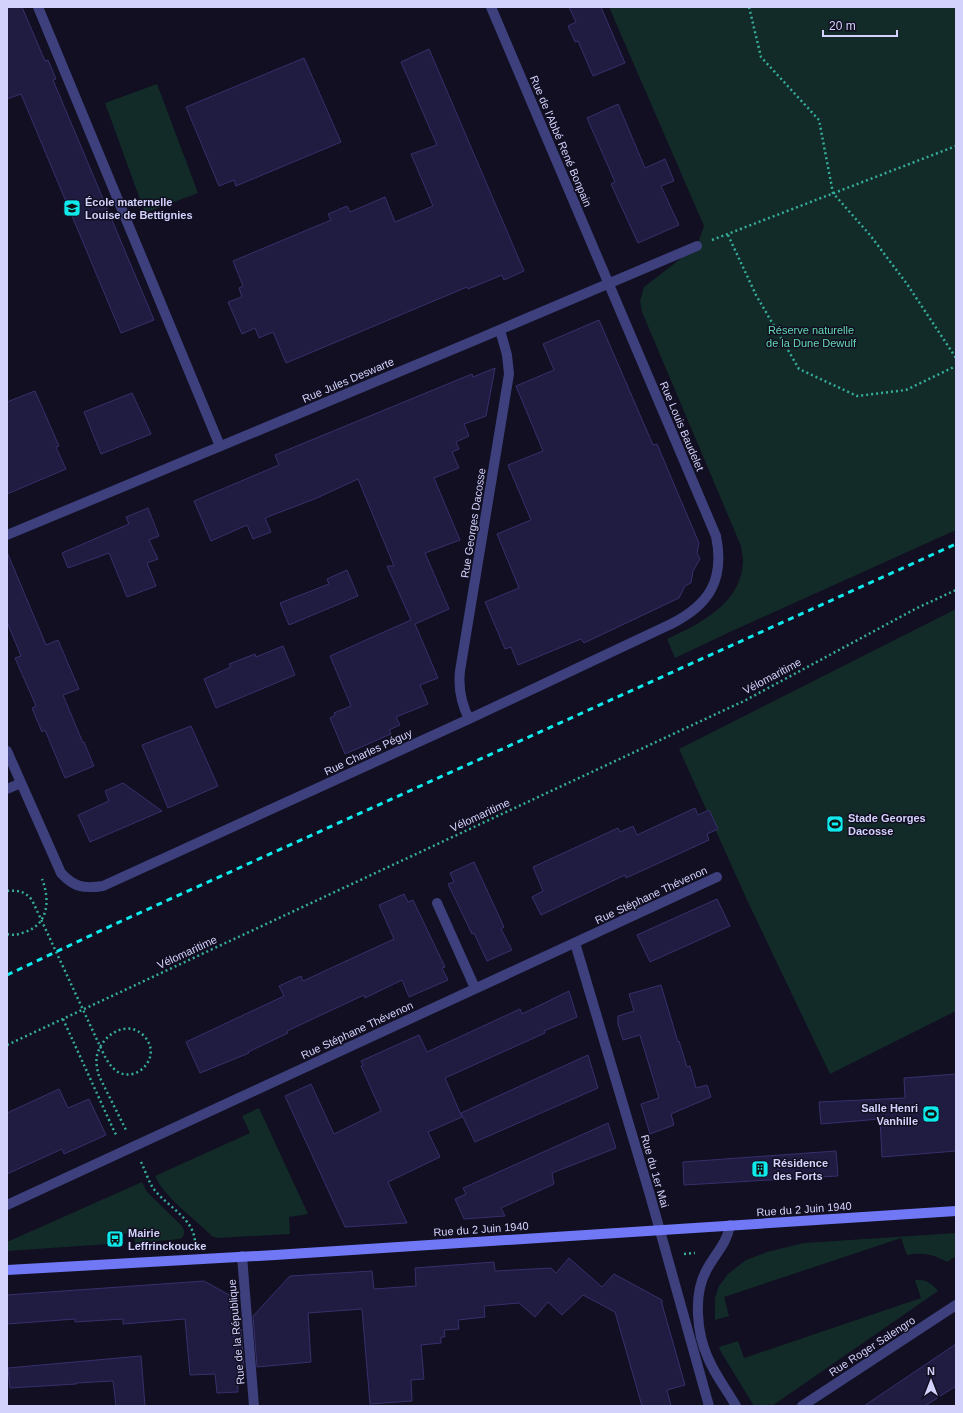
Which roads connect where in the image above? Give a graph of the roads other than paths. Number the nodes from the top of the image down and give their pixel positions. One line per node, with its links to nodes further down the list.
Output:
1 (38, 7): 6 (street)
2 (491, 7): 4 (street, Rue de l'Abbé René Bonpain)
3 (697, 246): 4 (street, Rue Jules Deswarte)
4 (609, 284): 5 (street, Rue Jules Deswarte); 8 (street, Rue Louis Baudelet)
5 (500, 330): 6 (street, Rue Jules Deswarte); 9 (street, Rue Georges Dacosse)
6 (220, 446): 7 (street, Rue Jules Deswarte)
7 (7, 535)
8 (715, 580): 9 (street, Rue Charles Péguy)
9 (469, 719): 11 (street, Rue Charles Péguy)
10 (7, 752): 11 (street, Rue Charles Péguy)
11 (21, 783): 12 (street)
12 (7, 789)
13 (717, 878): 15 (street, Rue Stéphane Thévenon)
14 (437, 903): 16 (street)
15 (576, 943): 16 (street, Rue Stéphane Thévenon); 20 (street, Rue du 1er Mai)
16 (475, 988): 17 (street, Rue Stéphane Thévenon)
17 (7, 1205)
18 (956, 1211): 19 (main road, Rue du 2 Juin 1940)
19 (730, 1225): 20 (main road, Rue du 2 Juin 1940); 26 (street)
20 (659, 1230): 21 (main road, Rue du 2 Juin 1940); 25 (street, Rue du 1er Mai)
21 (242, 1256): 22 (main road, Rue du 2 Juin 1940); 24 (street, Rue de la République)
22 (7, 1270)
23 (956, 1305): 27 (street, Rue Roger Salengro)
24 (254, 1406)
25 (708, 1406)
26 (736, 1406)
27 (802, 1406)

